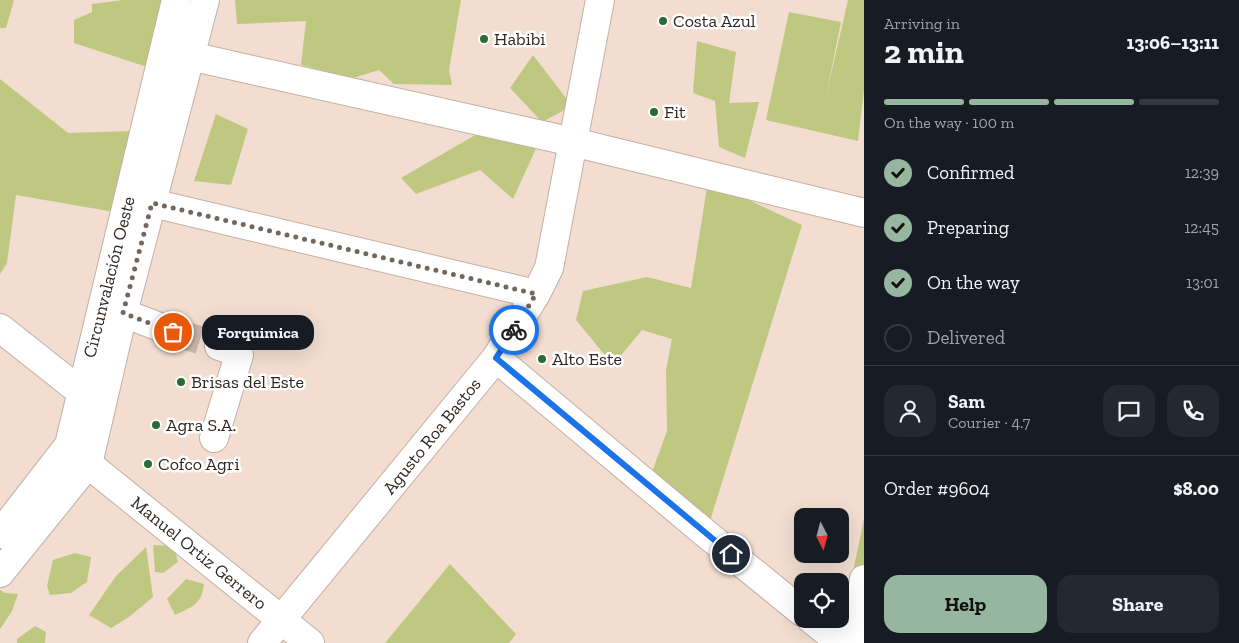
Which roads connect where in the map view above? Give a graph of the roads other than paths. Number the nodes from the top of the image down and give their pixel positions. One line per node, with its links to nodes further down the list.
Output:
1 (176, 0): 14 (street, Circunvalación Oeste)
2 (205, 0): 4 (street)
3 (600, 0): 5 (street, Agusto Roa Bastos)
4 (190, 56): 5 (street); 6 (street)
5 (573, 142): 7 (street); 8 (street, Agusto Roa Bastos)
6 (152, 203): 8 (street); 9 (street)
7 (864, 213)
8 (536, 294): 13 (street, Agusto Roa Bastos)
9 (123, 313): 11 (street); 16 (street)
10 (0, 328): 14 (street)
11 (173, 332)
12 (219, 346): 15 (street)
13 (496, 358): 20 (street); 21 (street, Agusto Roa Bastos)
14 (81, 392): 17 (street, Circunvalación Oeste)
15 (214, 438)
16 (88, 464): 18 (street); 21 (street, Manuel Ortiz Gerrero)
17 (0, 534)
18 (0, 573)
19 (864, 579): 26 (street)
20 (794, 606)
21 (280, 619): 23 (street, Agusto Roa Bastos); 24 (street, Manuel Ortiz Gerrero)
22 (822, 628): 25 (street)
23 (262, 643)
24 (310, 643)
25 (841, 643)
26 (853, 643)

